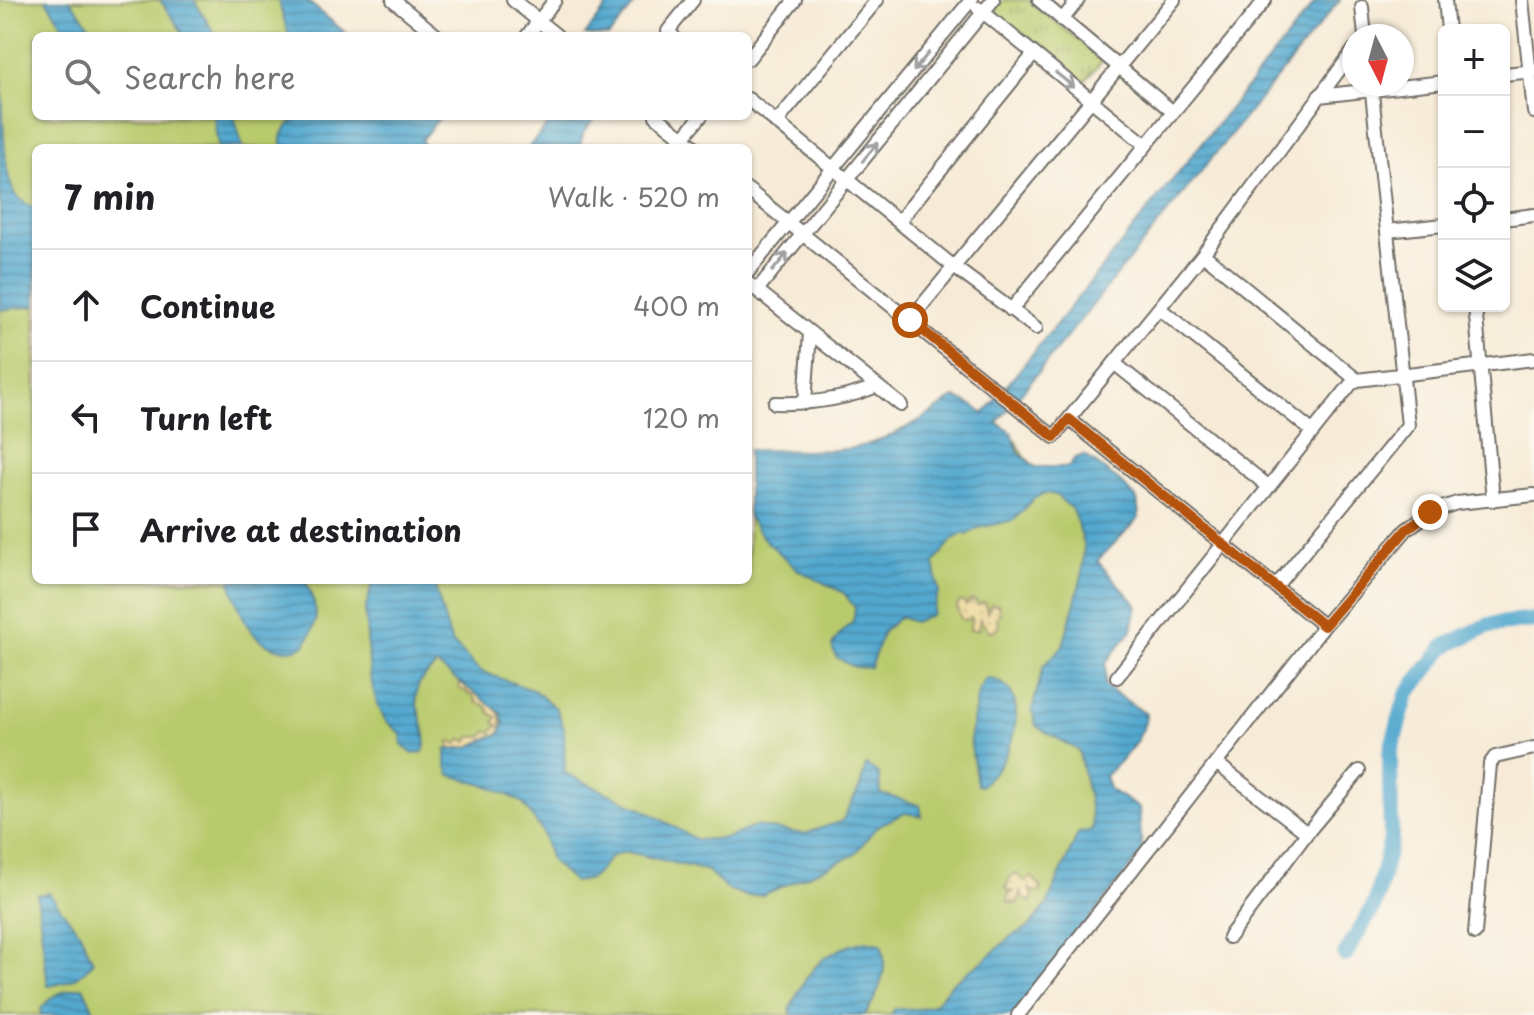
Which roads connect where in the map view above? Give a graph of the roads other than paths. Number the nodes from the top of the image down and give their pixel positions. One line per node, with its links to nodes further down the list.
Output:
1 (393, 0): 21 (street)
2 (513, 0): 18 (street)
3 (555, 0): 18 (street)
4 (693, 0): 24 (street)
5 (795, 0): 25 (street)
6 (877, 0): 42 (street)
7 (993, 0): 16 (street)
8 (1039, 0): 17 (street)
9 (1078, 0): 17 (street)
10 (1174, 0): 28 (street)
11 (1265, 0): 38 (street)
12 (1445, 0): 20 (street)
13 (1522, 0): 29 (street)
14 (970, 1): 16 (street); 46 (street, one-way to 46)
15 (1362, 7): 19 (street)
16 (983, 12): 26 (street); 47 (street, one-way to 16)
17 (1062, 20): 28 (street)
18 (539, 21): 22 (street); 23 (street)
19 (1364, 24)
20 (1447, 24)
21 (432, 32)
22 (530, 32)
23 (552, 32)
24 (669, 32)
25 (752, 54)
26 (1034, 54): 36 (street, one-way to 36); 51 (street)
27 (1342, 66): 34 (street)
28 (1119, 67): 36 (street); 38 (street)
29 (1532, 71): 30 (street); 39 (street)
30 (1510, 73)
31 (1438, 82): 32 (street)
32 (1414, 84)
33 (1342, 92): 34 (street)
34 (1319, 96): 56 (street)
35 (1372, 96): 54 (street)
36 (1091, 100): 45 (street); 58 (street)
37 (752, 102): 42 (street)
38 (1173, 112): 45 (street)
39 (1534, 112)
40 (661, 120): 43 (street)
41 (698, 120): 43 (street)
42 (776, 123): 46 (street)
43 (683, 138): 44 (street)
44 (691, 144)
45 (1146, 145): 61 (street)
46 (834, 169): 47 (street); 52 (street)
47 (848, 180): 51 (street); 55 (street)
48 (752, 193): 52 (street)
49 (1534, 215): 50 (street)
50 (1510, 218)
51 (899, 221): 58 (street)
52 (789, 223): 55 (street); 57 (street)
53 (1438, 226): 54 (street)
54 (1387, 231): 69 (street)
55 (804, 235): 59 (street, one-way to 55); 63 (street)
56 (1203, 254): 60 (street); 70 (street)
57 (752, 267)
58 (954, 267): 61 (street); 63 (street)
59 (752, 287): 65 (street)
60 (1159, 308): 67 (street); 76 (street)
61 (1011, 310): 64 (street)
62 (1476, 312): 68 (street)
63 (910, 320): 75 (street)
64 (1036, 328)
65 (810, 333): 71 (street); 73 (street)
66 (1534, 359): 68 (street)
67 (1114, 363): 75 (street); 77 (street)
68 (1481, 366): 69 (street); 79 (street)
69 (1403, 375): 70 (street); 81 (street)
70 (1357, 380): 76 (street)
71 (877, 386): 73 (street); 74 (street)
72 (775, 403): 73 (street)
73 (805, 403)
74 (901, 405)
75 (1069, 419): 80 (street)
76 (1312, 431): 77 (street)
77 (1268, 486): 80 (street)
78 (1534, 495): 79 (street)
79 (1493, 500): 82 (street)
80 (1223, 543): 81 (street); 83 (street)
81 (1276, 586): 82 (street)
82 (1324, 626): 85 (street)
83 (1117, 677)
84 (1534, 748): 88 (street)
85 (1216, 763): 87 (street); 90 (street)
86 (1359, 771): 87 (street)
87 (1307, 833): 89 (street)
88 (1475, 933)
89 (1229, 937)
90 (1018, 1015)

